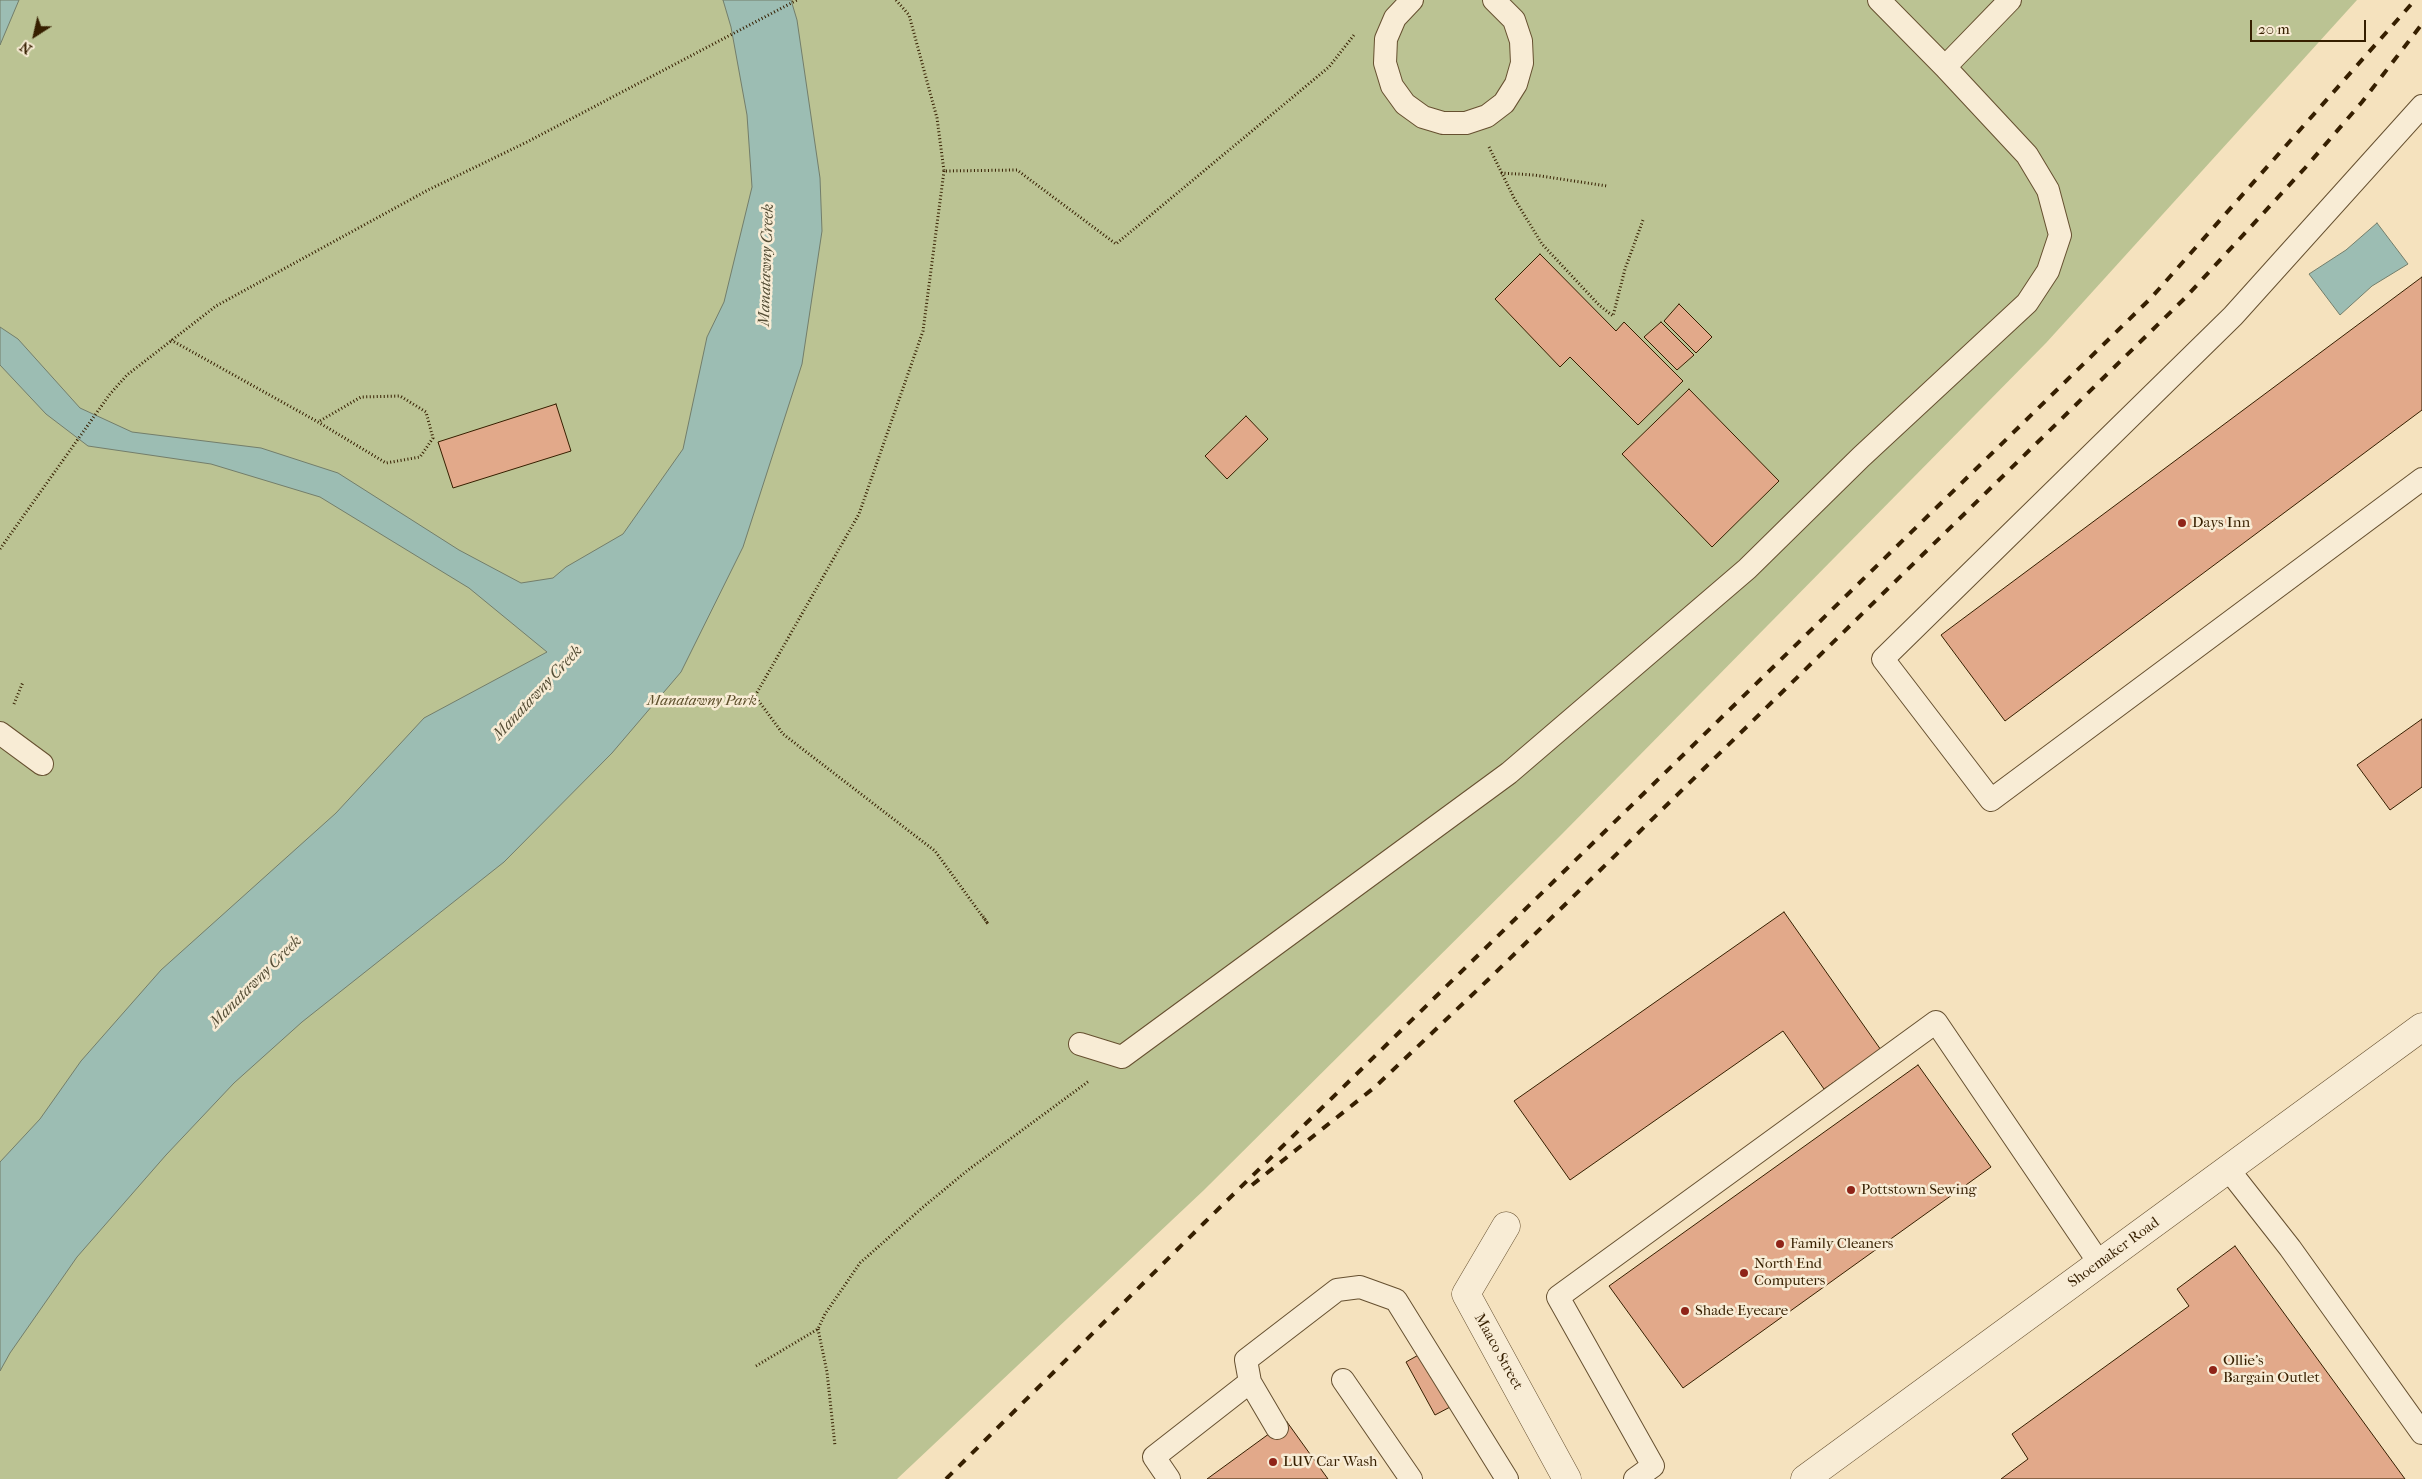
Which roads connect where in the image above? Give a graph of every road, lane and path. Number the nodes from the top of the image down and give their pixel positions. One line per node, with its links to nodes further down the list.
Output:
1 (797, 0): 15 (path)
2 (896, 0): 11 (path)
3 (1412, 0): 10 (lane)
4 (1879, 0): 8 (lane)
5 (2010, 0): 8 (lane)
6 (1499, 1): 10 (lane)
7 (1357, 30): 11 (path)
8 (1945, 67): 24 (lane)
9 (2422, 106): 17 (lane)
10 (1475, 120): 12 (path)
11 (944, 171): 21 (path)
12 (1501, 173): 13 (path); 14 (path)
13 (1607, 186)
14 (1642, 220)
15 (171, 340): 16 (path); 18 (path)
16 (318, 422): 16 (path)
17 (2422, 479)
18 (0, 549)
19 (0, 733): 20 (lane)
20 (42, 764)
21 (983, 916)
22 (2422, 1027): 25 (street, Shoemaker Road)
23 (1080, 1044): 24 (lane)
24 (1122, 1057): 28 (path)
25 (2228, 1169): 27 (street, Shoemaker Road); 33 (lane)
26 (1506, 1226): 38 (street, Maaco Street)
27 (2100, 1264): 39 (lane); 40 (street, Shoemaker Road)
28 (818, 1329): 29 (path); 34 (path)
29 (756, 1366)
30 (1343, 1380): 36 (lane)
31 (1250, 1382): 32 (lane); 35 (lane); 37 (lane)
32 (1278, 1428)
33 (2422, 1433)
34 (835, 1446)
35 (1169, 1479)
36 (1411, 1479)
37 (1507, 1479)
38 (1567, 1479)
39 (1635, 1479)
40 (1805, 1479)

